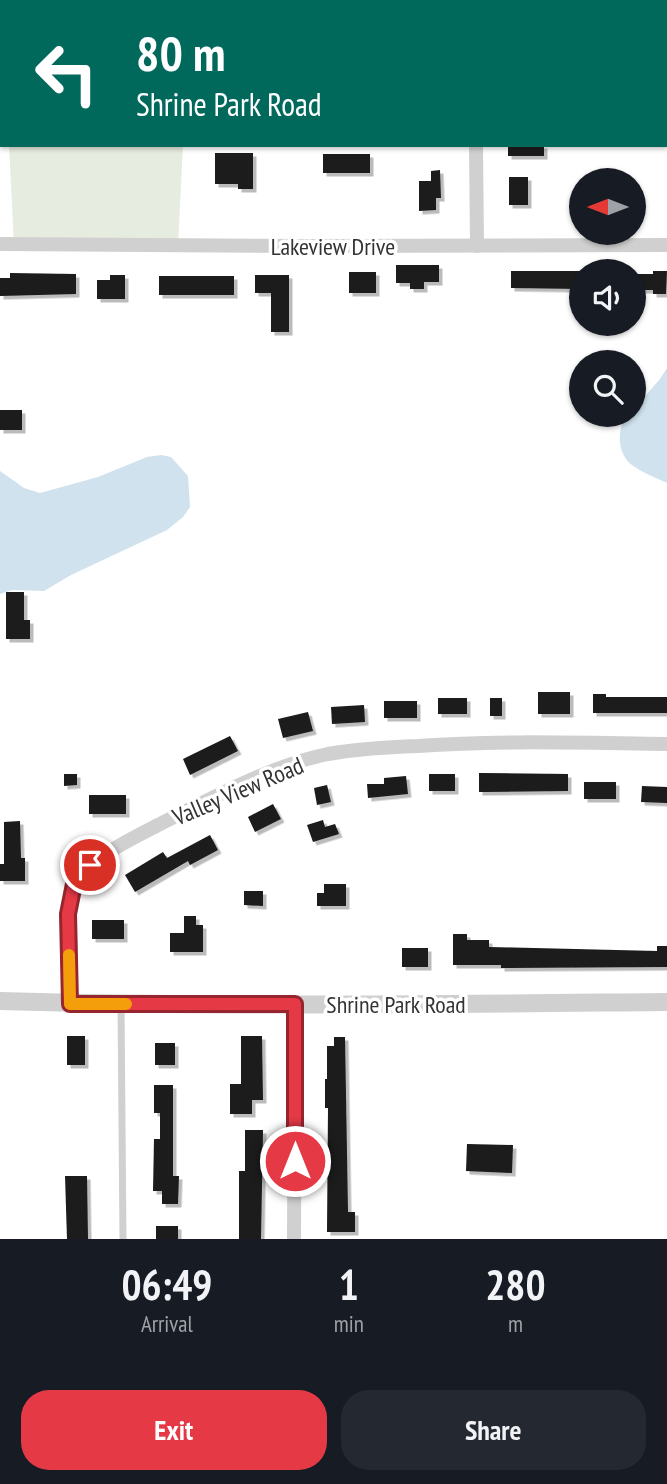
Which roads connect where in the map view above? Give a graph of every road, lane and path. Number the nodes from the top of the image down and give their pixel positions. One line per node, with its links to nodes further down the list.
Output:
1 (476, 147): 4 (street)
2 (0, 244): 4 (street, Lakeview Drive)
3 (667, 245): 4 (street, Lakeview Drive)
4 (477, 246)
5 (667, 744): 8 (street, Valley View Road)
6 (0, 1001): 8 (street, Shrine Park Road)
7 (667, 1002): 10 (street, Shrine Park Road)
8 (70, 1004): 9 (street, Shrine Park Road)
9 (121, 1004): 10 (street, Shrine Park Road); 11 (lane)
10 (295, 1004): 12 (street)
11 (123, 1239)
12 (294, 1239)

